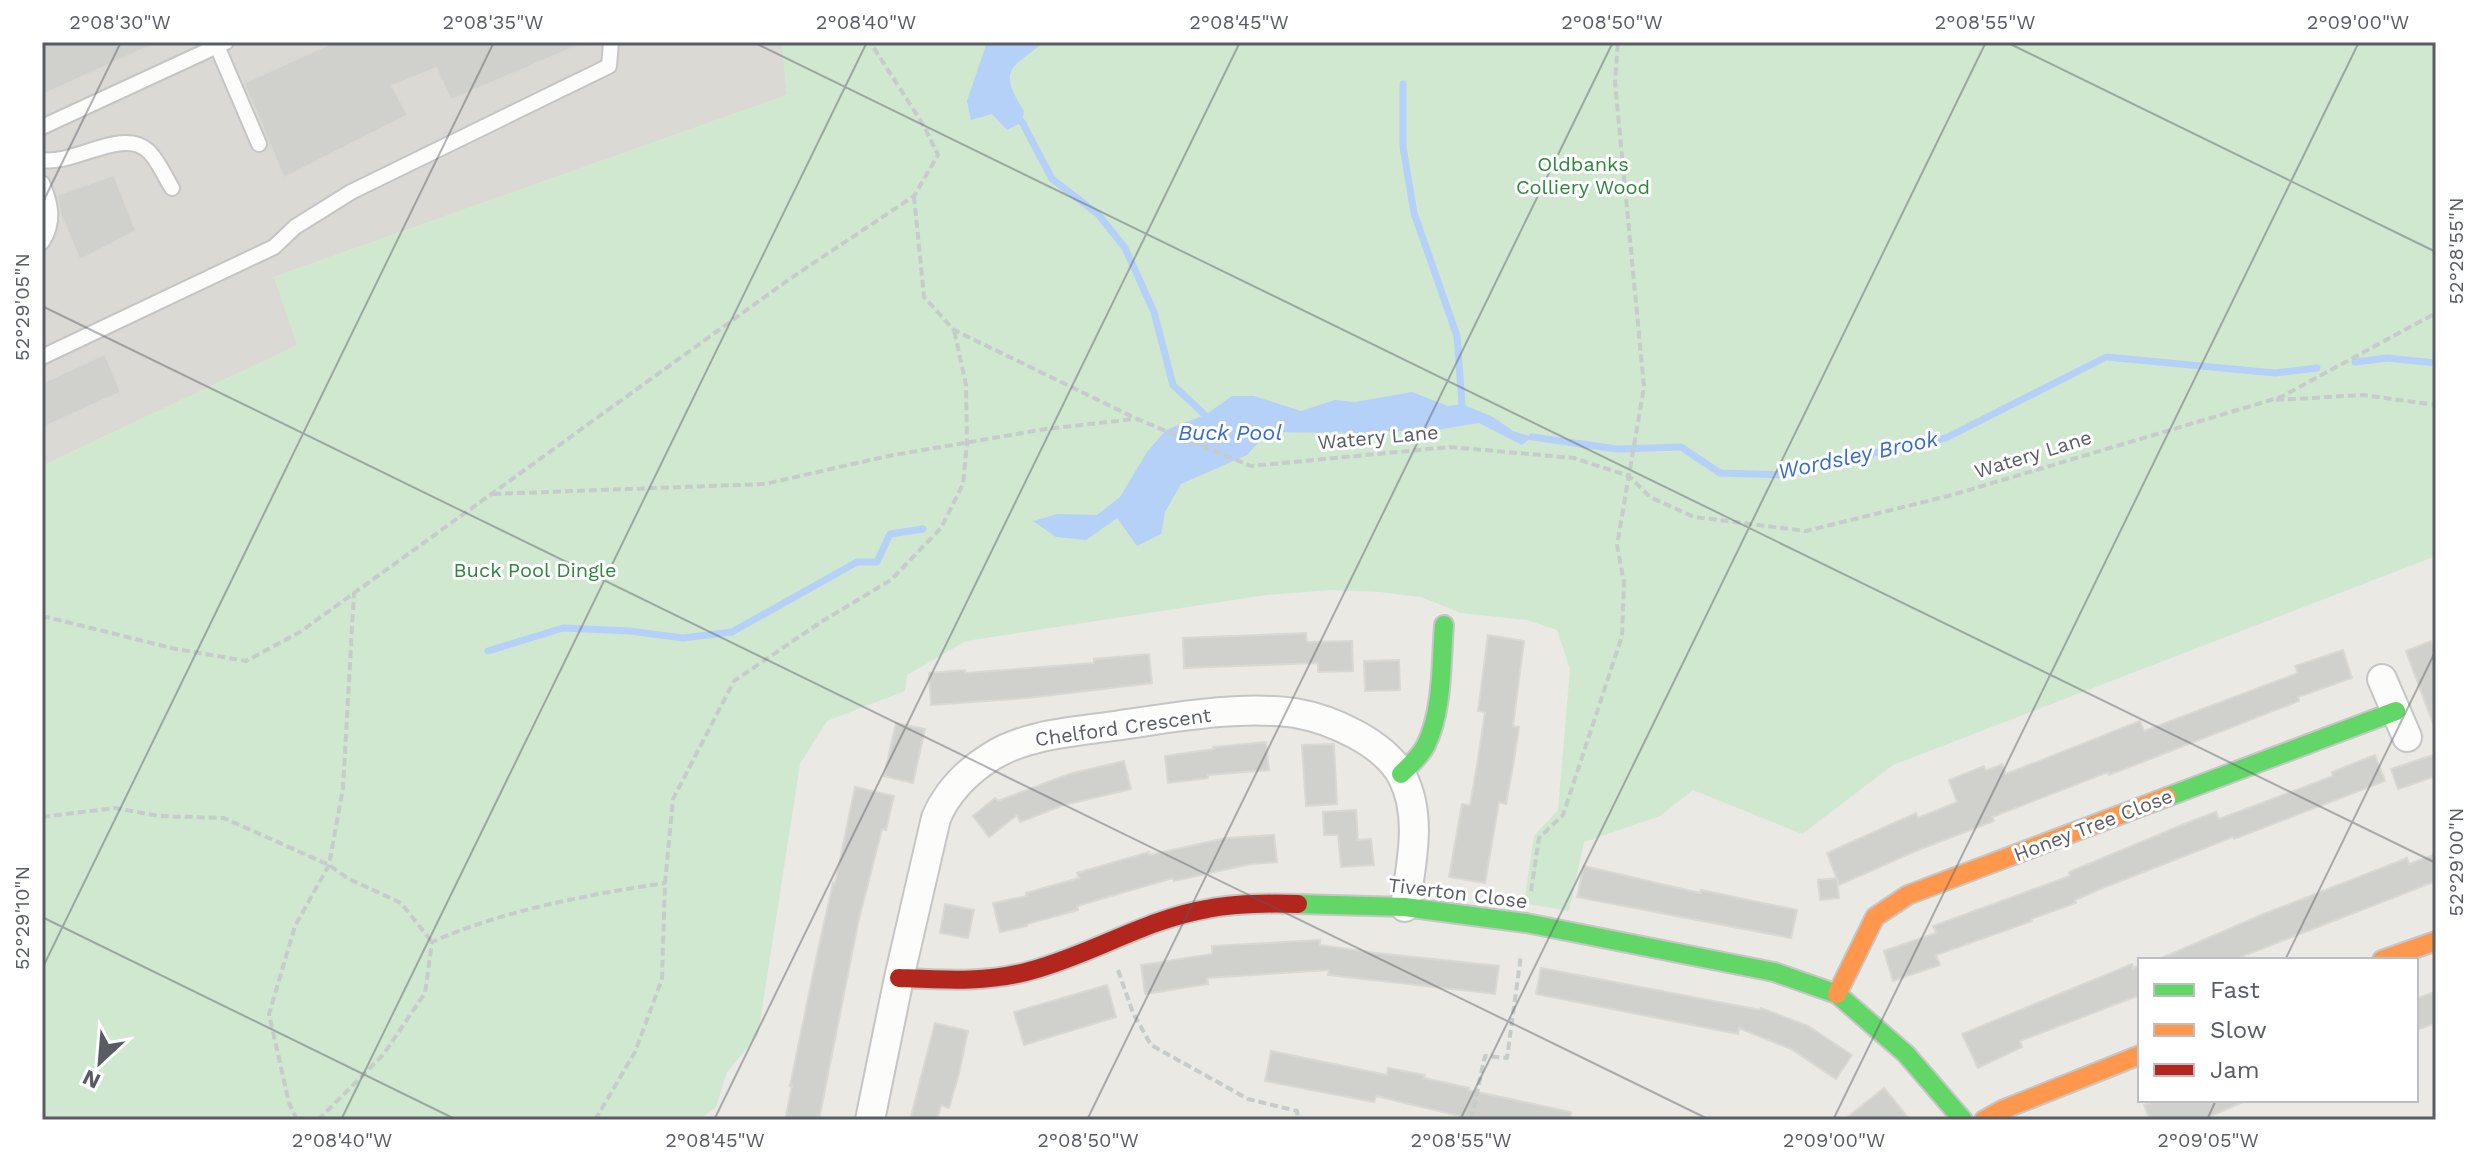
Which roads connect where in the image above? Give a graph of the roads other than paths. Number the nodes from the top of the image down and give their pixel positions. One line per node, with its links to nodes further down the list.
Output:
1 (611, 42): 9 (lane)
2 (222, 44): 3 (lane); 4 (lane)
3 (42, 127)
4 (259, 144)
5 (42, 160): 7 (lane)
6 (42, 183): 8 (lane)
7 (172, 188)
8 (42, 242)
9 (42, 357)
10 (1435, 633): 14 (street)
11 (2382, 679): 12 (street)
12 (2396, 711): 13 (street); 19 (street, Honey Tree Close)
13 (2407, 737)
14 (1401, 774): 15 (street, Chelford Crescent); 18 (street, Chelford Crescent)
15 (1405, 907): 18 (street, Tiverton Close); 19 (street, Tiverton Close)
16 (2436, 941): 17 (street)
17 (2388, 958)
18 (899, 978): 21 (street, Chelford Crescent)
19 (1837, 994): 22 (street, Tiverton Close)
20 (2138, 1056): 23 (street)
21 (870, 1120)
22 (1963, 1120)
23 (1984, 1120)

